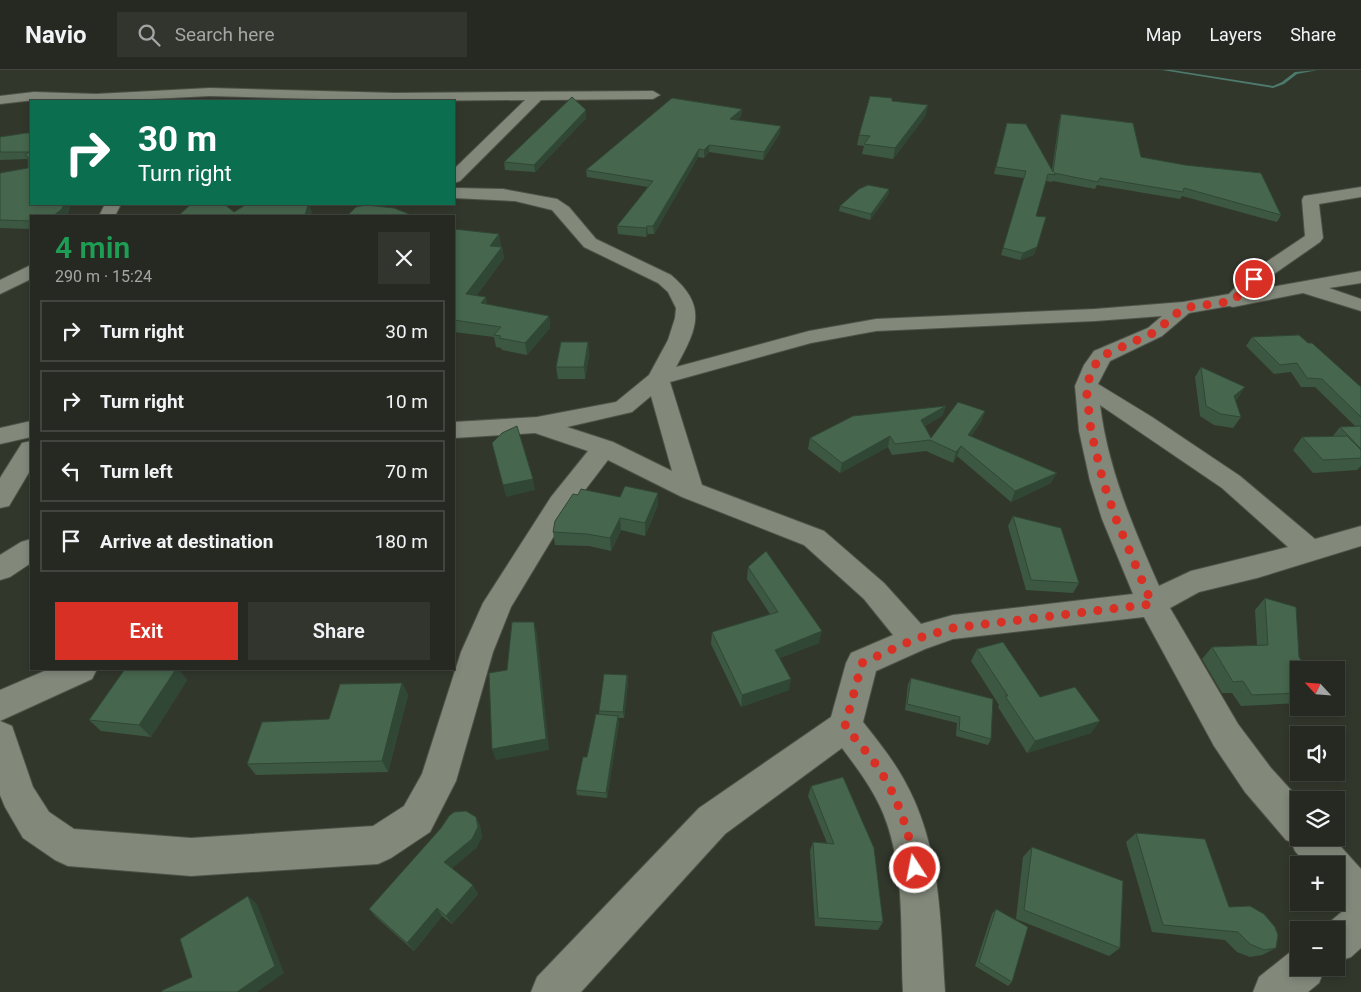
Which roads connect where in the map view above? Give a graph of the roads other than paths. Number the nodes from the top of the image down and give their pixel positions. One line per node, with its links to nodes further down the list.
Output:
1 (653, 95): 2 (street)
2 (537, 96): 3 (street); 6 (street)
3 (392, 99): 5 (street)
4 (0, 100): 5 (street)
5 (94, 100)
6 (455, 177)
7 (1361, 192): 15 (street)
8 (455, 194): 18 (street)
9 (369, 205): 10 (street)
10 (359, 215)
11 (30, 272): 13 (street)
12 (1361, 277): 14 (street)
13 (0, 288)
14 (1306, 288): 15 (street); 16 (street)
15 (1233, 301): 17 (street)
16 (1361, 304)
17 (1183, 308): 18 (street); 19 (street)
18 (658, 380): 20 (street); 26 (street)
19 (1086, 386): 30 (street); 32 (street)
20 (537, 425): 22 (street); 24 (street)
21 (30, 429): 23 (street)
22 (455, 430)
23 (0, 436)
24 (604, 448): 26 (street); 37 (street)
25 (30, 451): 27 (street)
26 (690, 492): 33 (street)
27 (0, 499)
28 (1361, 536): 30 (street)
29 (30, 550): 31 (street)
30 (1312, 552): 32 (street)
31 (0, 569)
32 (1152, 604): 33 (street); 38 (street)
33 (915, 639): 36 (street)
34 (79, 670): 35 (street)
35 (0, 706)
36 (845, 726): 46 (street); 47 (street)
37 (0, 737)
38 (1290, 817)
39 (1315, 846): 40 (street)
40 (1324, 856)
41 (1345, 880): 42 (street)
42 (1361, 899)
43 (1361, 922): 44 (street)
44 (1345, 935)
45 (1294, 976): 48 (street)
46 (552, 992)
47 (924, 992)
48 (1274, 992)

